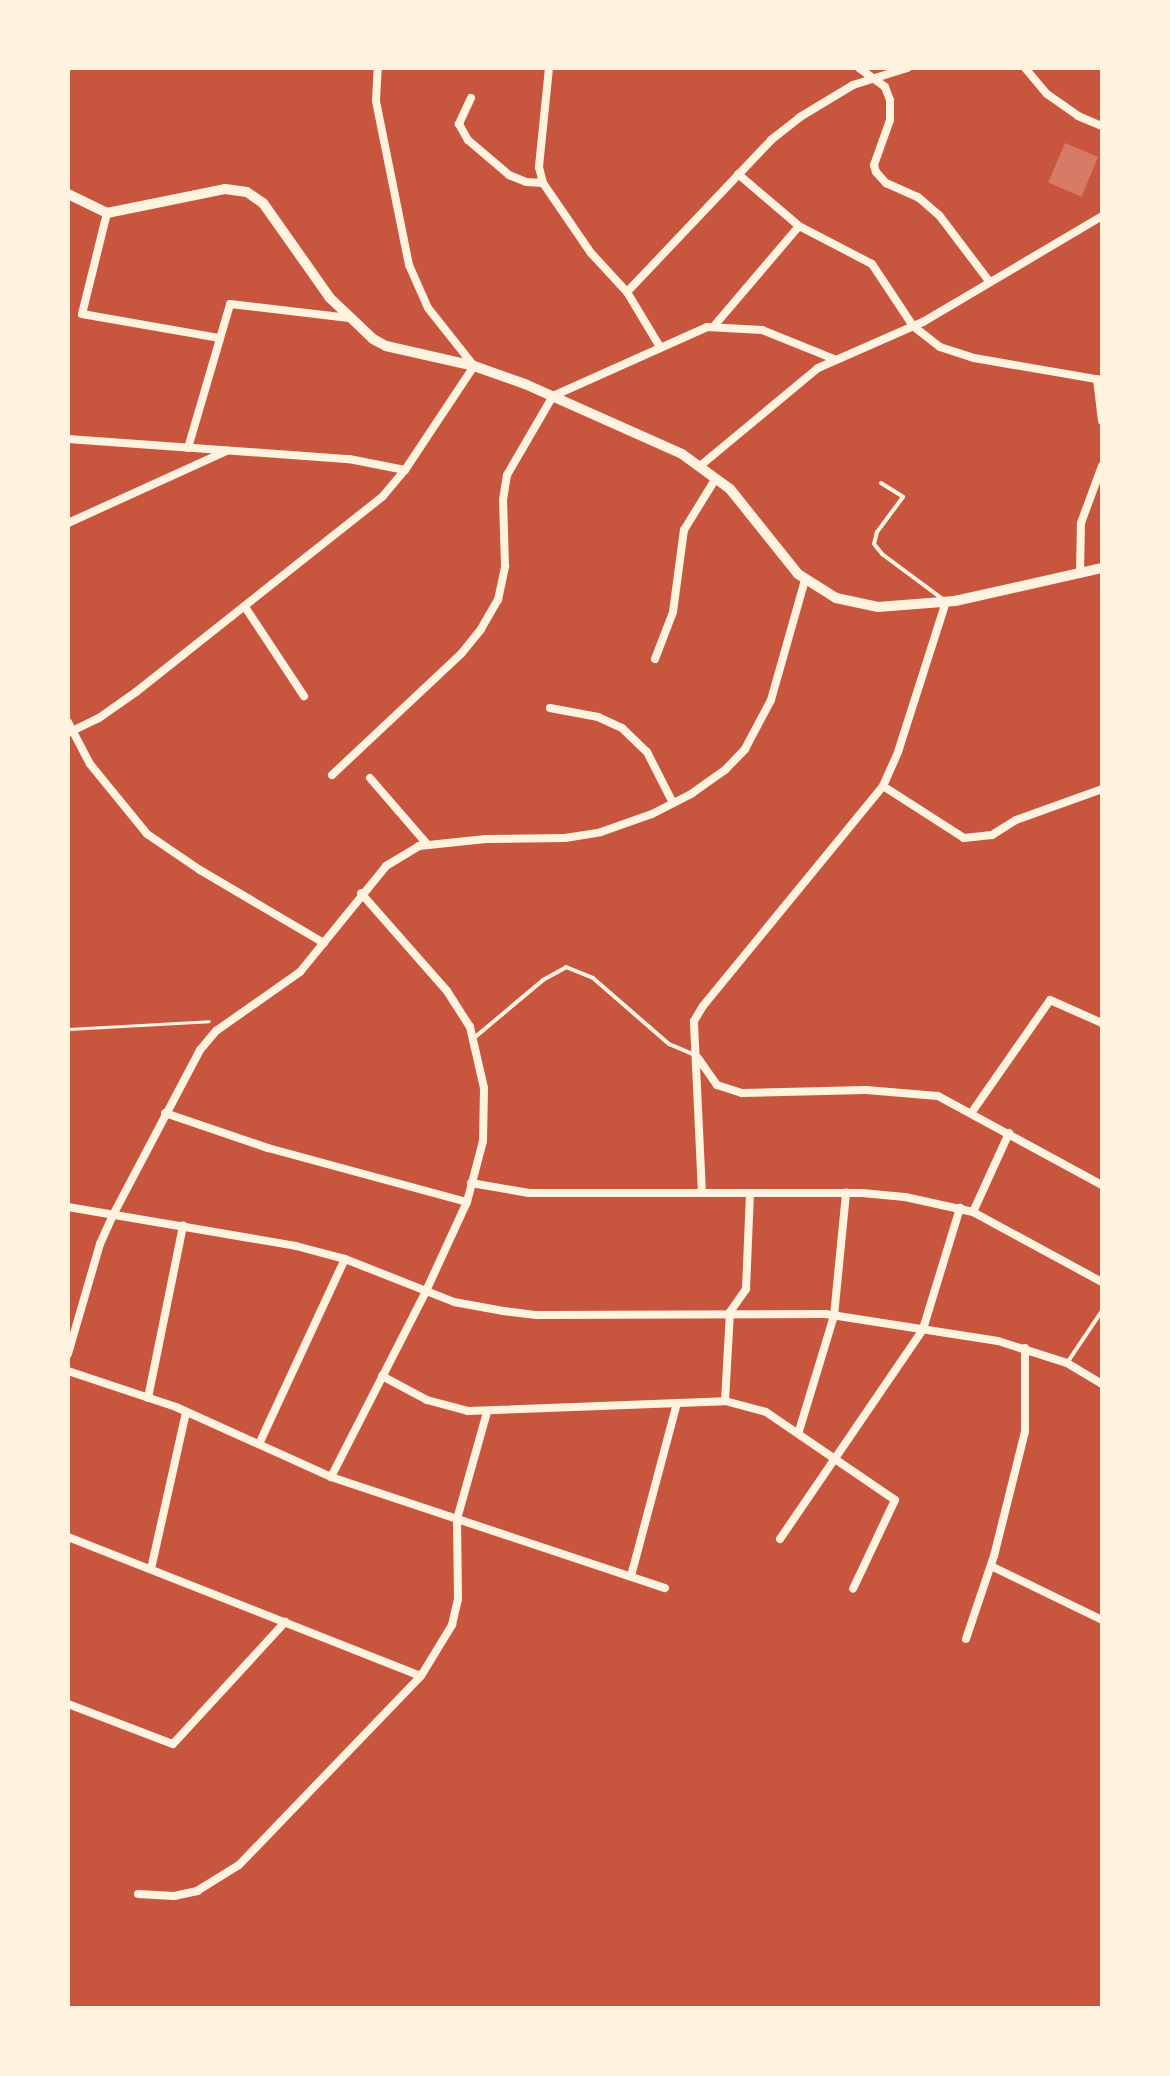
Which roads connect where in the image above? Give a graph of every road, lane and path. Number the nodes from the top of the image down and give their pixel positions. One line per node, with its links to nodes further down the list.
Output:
1 (378, 68): 23 (street)
2 (549, 68): 10 (street)
3 (859, 68): 6 (street)
4 (907, 68): 6 (street)
5 (1025, 68): 8 (street)
6 (873, 78): 9 (street); 15 (street)
7 (471, 98): 10 (street)
8 (1102, 126)
9 (738, 174): 14 (street); 16 (street)
10 (543, 183): 16 (street)
11 (68, 194): 12 (street)
12 (107, 213): 17 (street); 20 (street)
13 (1102, 216): 15 (street)
14 (799, 226): 18 (street); 19 (street)
15 (989, 281): 19 (street)
16 (627, 292): 21 (street)
17 (349, 318): 20 (street); 23 (street)
18 (714, 326): 21 (street); 22 (street)
19 (913, 326): 22 (street); 24 (street)
20 (220, 338): 28 (street)
21 (660, 347): 25 (street)
22 (834, 359): 30 (street)
23 (474, 366): 25 (street); 32 (street)
24 (1100, 379): 26 (street)
25 (553, 396): 30 (street); 46 (street)
26 (1102, 421)
27 (68, 439): 28 (street)
28 (188, 448): 29 (street)
29 (228, 451): 32 (street); 35 (street)
30 (700, 466): 33 (street)
31 (1102, 466): 37 (street)
32 (405, 470): 40 (street)
33 (716, 478): 38 (street); 41 (street)
34 (881, 483): 39 (lane)
35 (68, 523)
36 (1102, 568): 37 (street)
37 (1080, 573): 39 (street)
38 (805, 580): 39 (street); 50 (street)
39 (946, 602): 48 (street)
40 (245, 607): 42 (street); 45 (street)
41 (655, 659)
42 (304, 696)
43 (550, 708): 50 (street)
44 (68, 722): 45 (street)
45 (70, 732): 53 (street)
46 (332, 775)
47 (370, 778): 51 (street)
48 (883, 786): 49 (street); 58 (street)
49 (1102, 789)
50 (673, 803): 51 (street)
51 (427, 844): 52 (street)
52 (361, 893): 53 (street); 57 (street)
53 (324, 943): 54 (street)
54 (229, 1020): 56 (path); 60 (street)
55 (1102, 1023): 59 (street)
56 (68, 1029)
57 (473, 1038): 58 (lane); 62 (street)
58 (697, 1056): 59 (street); 64 (street)
59 (972, 1112): 61 (street)
60 (165, 1113): 67 (street); 71 (street)
61 (1009, 1133): 63 (street); 70 (street)
62 (471, 1183): 64 (street); 67 (street)
63 (1102, 1185)
64 (702, 1193): 65 (street)
65 (750, 1193): 66 (street); 77 (street)
66 (846, 1193): 69 (street); 78 (street)
67 (467, 1202): 75 (street)
68 (68, 1207): 71 (street)
69 (960, 1208): 70 (street); 79 (street)
70 (973, 1212): 74 (street)
71 (113, 1215): 72 (street); 81 (street)
72 (183, 1226): 73 (street); 86 (street)
73 (345, 1259): 75 (street); 92 (street)
74 (1102, 1282)
75 (426, 1291): 77 (street); 84 (street)
76 (1102, 1311): 82 (lane)
77 (730, 1312): 78 (street); 87 (street)
78 (834, 1316): 79 (street); 91 (street)
79 (923, 1329): 80 (street); 93 (street)
80 (1025, 1348): 82 (street); 98 (street)
81 (68, 1354)
82 (1067, 1363): 85 (street)
83 (68, 1371): 86 (street)
84 (382, 1376): 90 (street); 94 (street)
85 (1102, 1384)
86 (148, 1398): 89 (street)
87 (725, 1401): 88 (street); 91 (street)
88 (677, 1403): 90 (street); 100 (street)
89 (186, 1412): 92 (street); 99 (street)
90 (487, 1412): 95 (street)
91 (799, 1431): 93 (street)
92 (259, 1444): 94 (street)
93 (836, 1456): 97 (street); 102 (street)
94 (331, 1477): 95 (street)
95 (457, 1519): 100 (street); 106 (street)
96 (68, 1537): 99 (street)
97 (780, 1539)
98 (991, 1566): 103 (street); 105 (street)
99 (151, 1569): 104 (street)
100 (631, 1576): 101 (street)
101 (665, 1588)
102 (853, 1589)
103 (1102, 1620)
104 (285, 1622): 106 (street); 107 (street)
105 (966, 1639)
106 (421, 1676): 108 (street)
107 (68, 1704)
108 (138, 1894)

